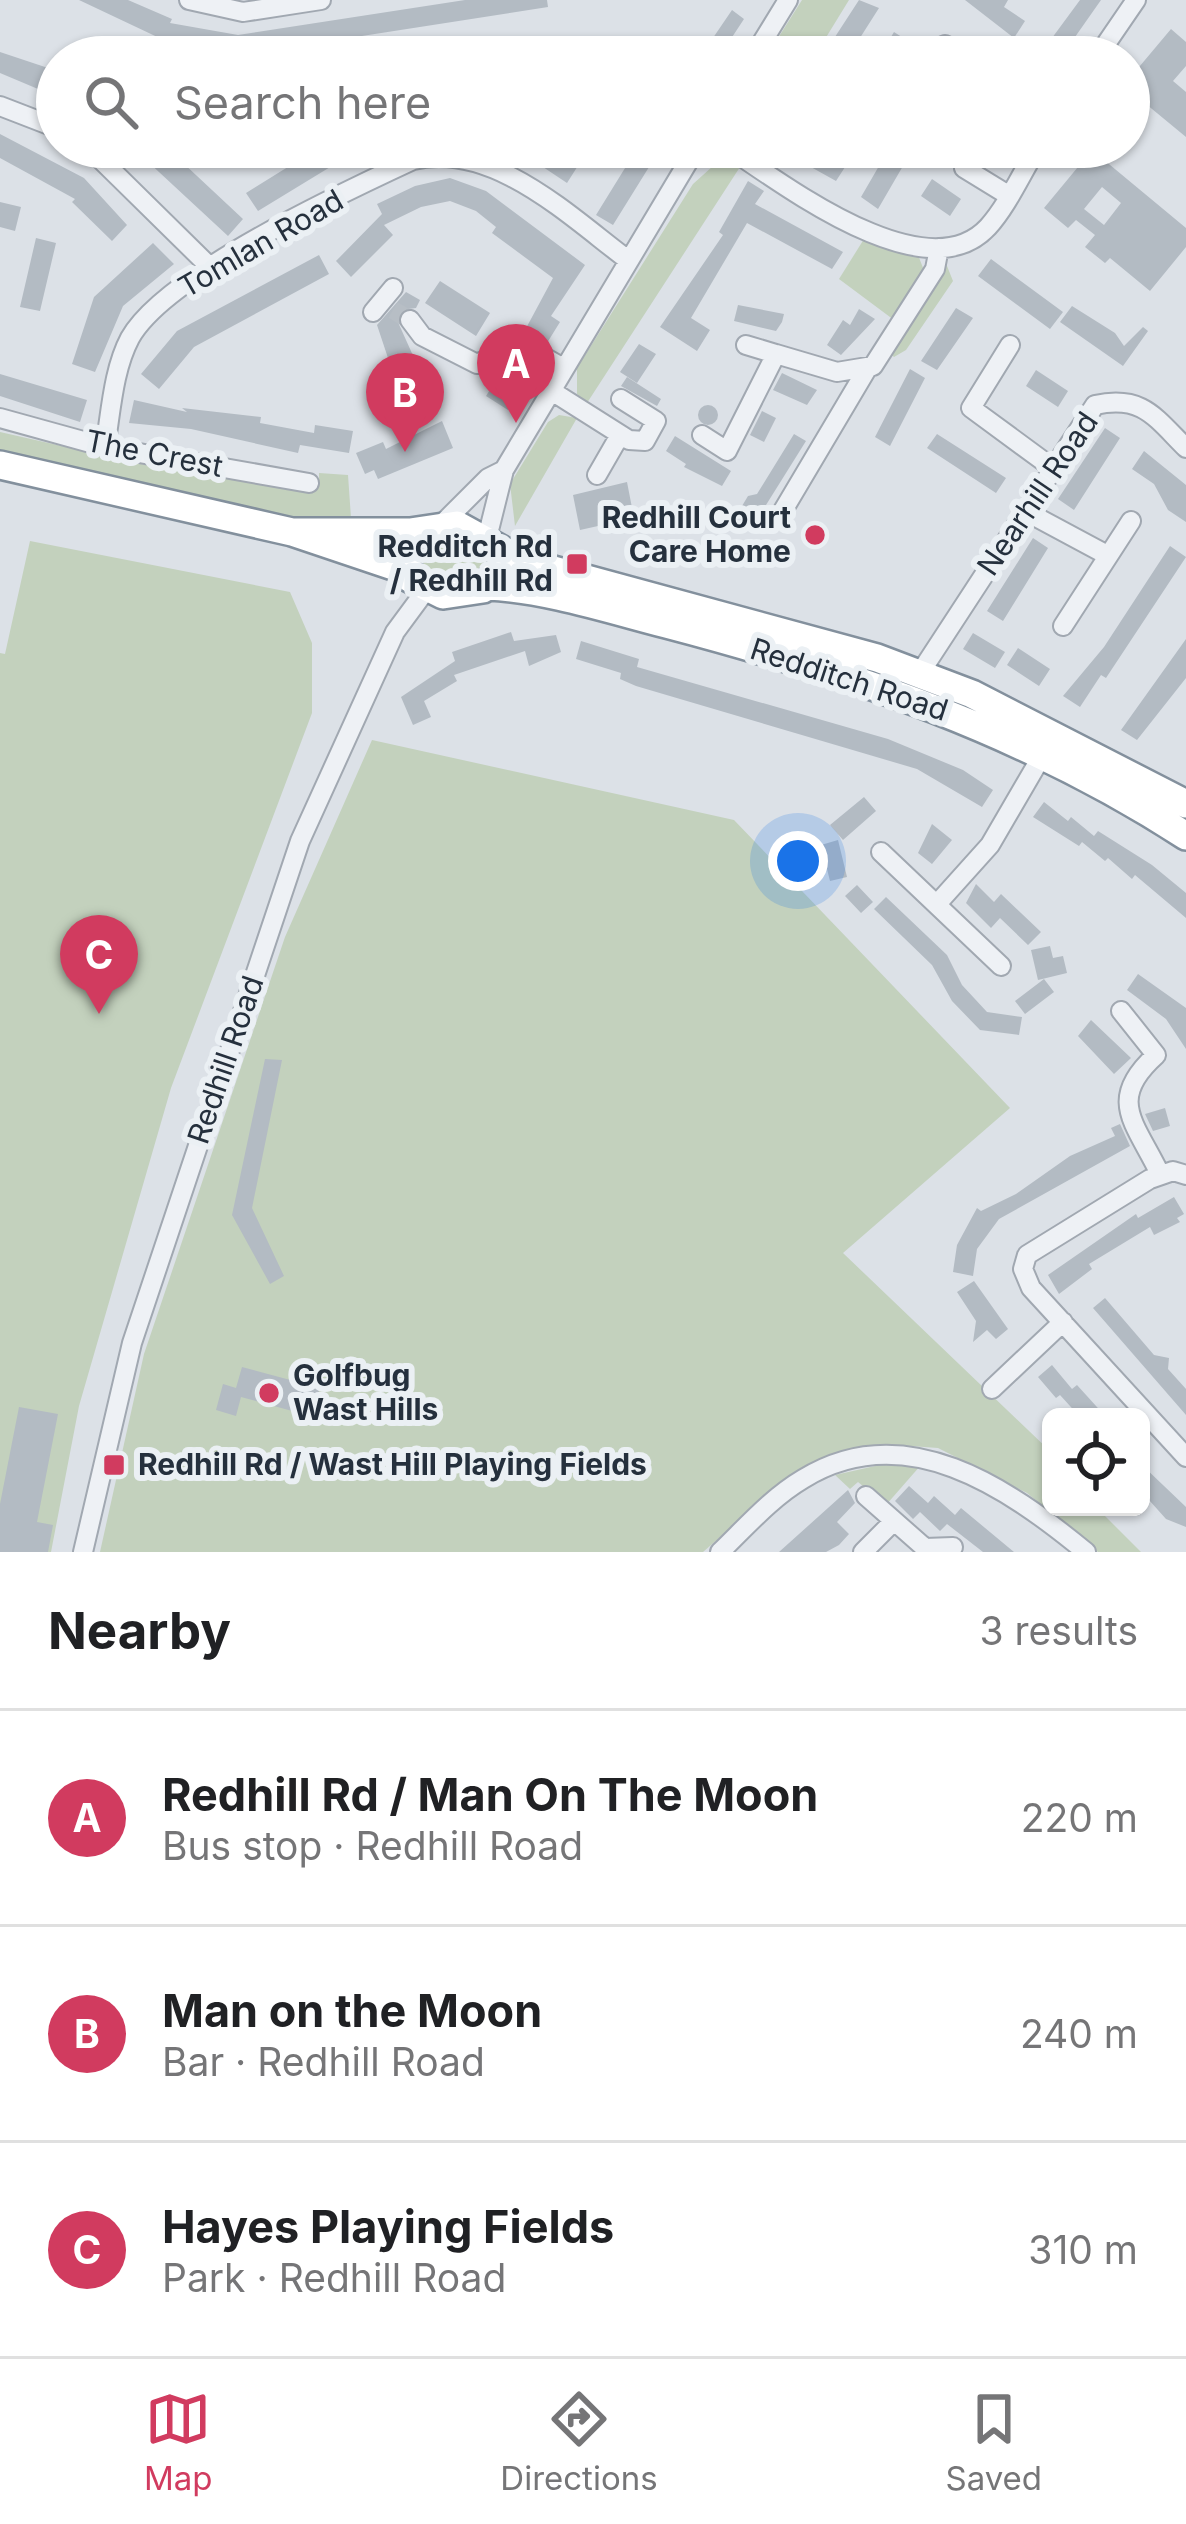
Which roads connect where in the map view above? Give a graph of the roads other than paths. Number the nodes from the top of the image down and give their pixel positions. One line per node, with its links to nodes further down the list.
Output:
1 (189, 0): 2 (street)
2 (321, 0)
3 (788, 0): 5 (street)
4 (1136, 0): 6 (street)
5 (766, 36)
6 (1111, 36)
7 (0, 106): 8 (street)
8 (36, 120)
9 (109, 168): 19 (street)
10 (394, 168): 19 (street, Tomlan Road)
11 (480, 168): 18 (street, Tomlan Road)
12 (684, 168): 18 (street)
13 (761, 168): 17 (street)
14 (964, 168): 16 (street)
15 (1025, 168): 16 (street)
16 (1008, 195): 17 (street)
17 (939, 248): 25 (street)
18 (628, 260): 24 (street)
19 (210, 267): 31 (street, Tomlan Road)
20 (406, 321): 24 (street)
21 (1010, 345): 34 (street)
22 (746, 346): 23 (street)
23 (776, 354): 25 (street); 29 (street)
24 (563, 368): 26 (street)
25 (867, 368): 39 (street)
26 (550, 390): 30 (street); 35 (street)
27 (621, 399): 30 (street)
28 (0, 418): 31 (street, The Crest)
29 (702, 435)
30 (624, 437): 36 (street)
31 (105, 447): 37 (street, The Crest)
32 (1186, 448): 34 (street, Nearhill Road)
33 (0, 465): 42 (highway)
34 (1051, 466): 38 (street, Nearhill Road)
35 (504, 470): 41 (street); 43 (street)
36 (597, 475)
37 (309, 483)
38 (1025, 511): 44 (street); 49 (street, Nearhill Road)
39 (778, 519)
40 (1131, 520): 44 (street)
41 (430, 527): 42 (highway); 43 (highway); 45 (highway)
42 (292, 532): 45 (highway)
43 (491, 542): 46 (highway); 49 (highway, Redditch Road)
44 (1107, 555): 48 (street)
45 (405, 570): 47 (highway)
46 (488, 586): 47 (highway); 50 (highway, Redditch Road)
47 (426, 590): 66 (street, Redhill Road)
48 (1063, 626)
49 (920, 673): 51 (highway, Redditch Road)
50 (1043, 754): 52 (highway, Redditch Road); 54 (street)
51 (1186, 804)
52 (1186, 836)
53 (881, 852): 54 (street)
54 (937, 904): 55 (street)
55 (1001, 966)
56 (1121, 1011): 57 (street)
57 (1160, 1174): 58 (street); 59 (street)
58 (1186, 1175)
59 (1063, 1322): 60 (street); 61 (street)
60 (992, 1389)
61 (1186, 1457)
62 (866, 1496): 63 (street)
63 (894, 1520): 64 (street); 67 (street)
64 (953, 1547)
65 (726, 1550): 68 (street)
66 (83, 1552)
67 (863, 1552)
68 (1086, 1552)

